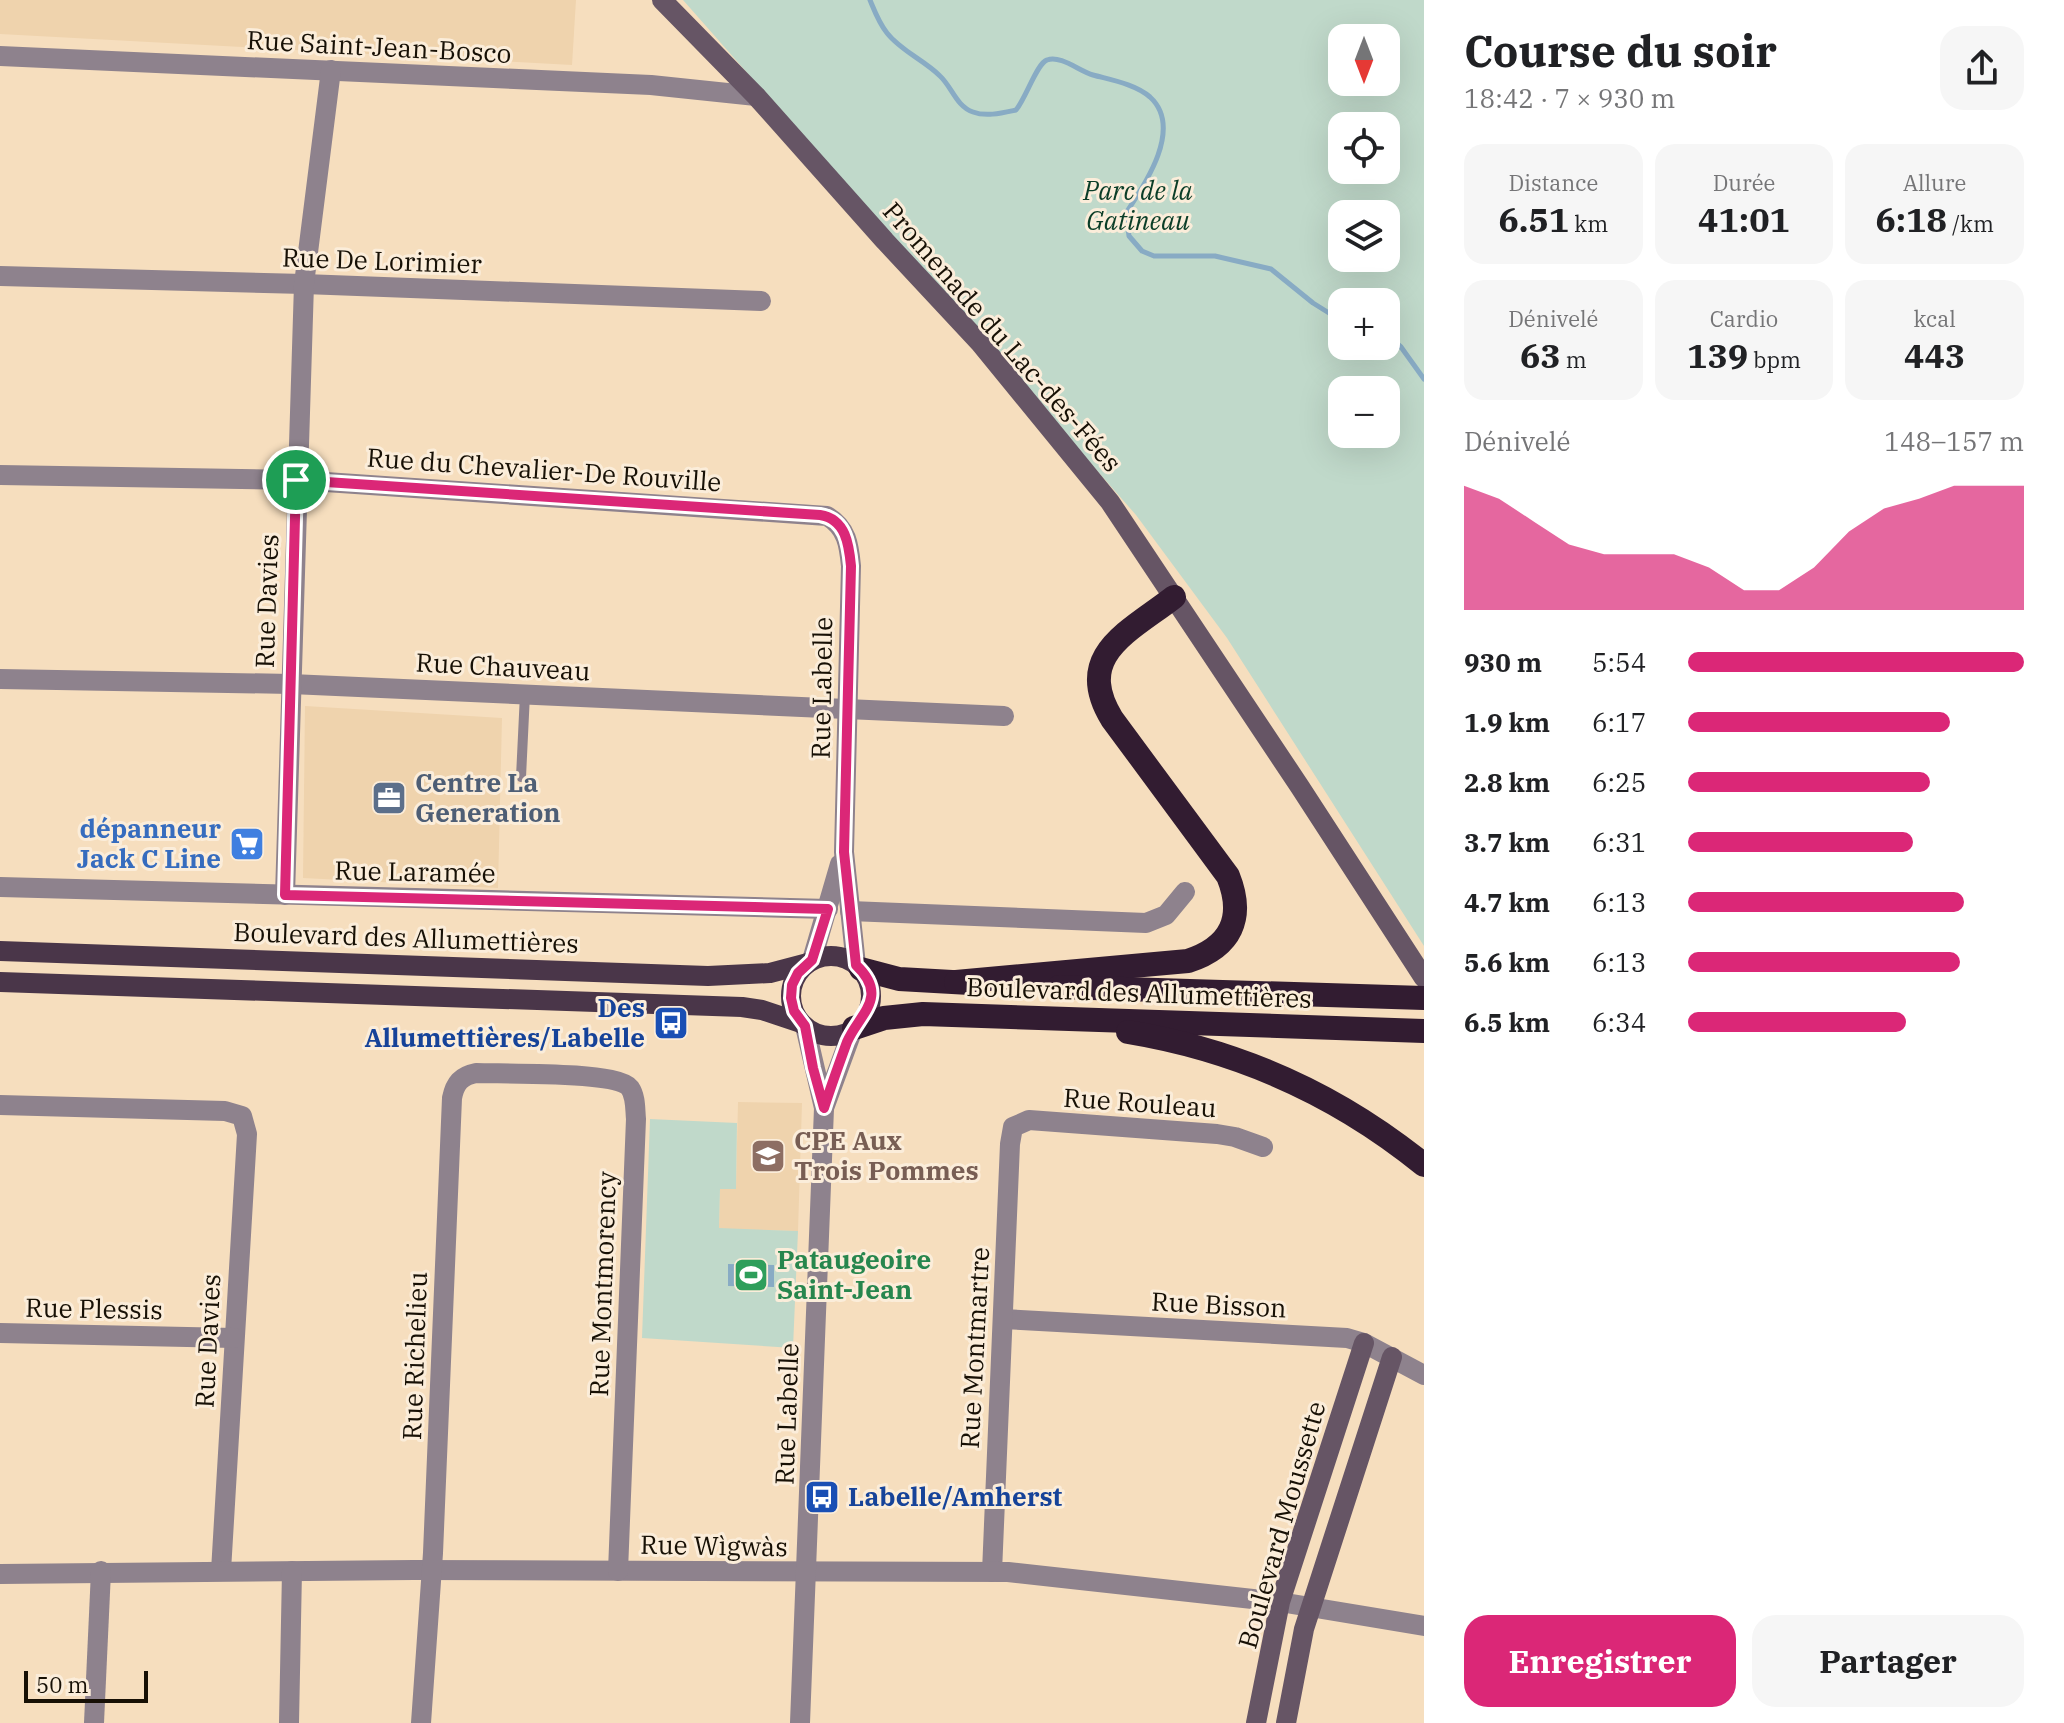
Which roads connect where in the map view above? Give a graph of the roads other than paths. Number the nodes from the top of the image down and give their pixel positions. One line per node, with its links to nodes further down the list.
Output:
1 (662, 0): 4 (street, Promenade du Lac-des-Fées)
2 (0, 56): 3 (street, Rue Saint-Jean-Bosco)
3 (331, 70): 4 (street, Rue Saint-Jean-Bosco); 6 (street, Rue Davies)
4 (756, 96): 11 (street, Promenade du Lac-des-Fées)
5 (0, 276): 6 (street, Rue De Lorimier)
6 (304, 284): 7 (street, Rue De Lorimier); 9 (street, Rue Davies)
7 (761, 301)
8 (0, 475): 9 (street, Rue du Chevalier-De Rouville)
9 (296, 480): 10 (street, Rue du Chevalier-De Rouville); 13 (street, Rue Davies)
10 (840, 526): 15 (street, Rue Labelle)
11 (1174, 597): 27 (street, Promenade du Lac-des-Fées); 29 (highway)
12 (0, 679): 13 (street, Rue Chauveau)
13 (291, 684): 14 (street, Rue Chauveau); 21 (street, Rue Davies)
14 (525, 694): 15 (street, Rue Chauveau); 17 (lane)
15 (849, 709): 16 (street, Rue Chauveau); 18 (street, Rue Labelle)
16 (1004, 716)
17 (521, 777)
18 (844, 852): 22 (street, Rue Labelle); 23 (street, Rue Labelle)
19 (0, 887): 21 (street, Rue Laramée)
20 (1185, 892): 23 (street)
21 (285, 895): 22 (street, Rue Laramée)
22 (828, 909): 25 (street, Rue Labelle)
23 (850, 911): 26 (street, Rue Labelle)
24 (0, 951): 25 (main road, Boulevard des Allumettières)
25 (810, 962): 26 (main road); 32 (main road)
26 (858, 967): 29 (highway, Boulevard des Allumettières); 33 (main road)
27 (1424, 978)
28 (0, 982): 32 (main road)
29 (956, 982): 30 (highway, Boulevard des Allumettières)
30 (1424, 998)
31 (1030, 1016): 33 (highway, Boulevard des Allumettières); 34 (highway, Boulevard des Allumettières); 40 (highway)
32 (803, 1025): 33 (main road); 37 (street, Rue Labelle)
33 (854, 1029): 37 (street, Rue Labelle)
34 (1424, 1031)
35 (545, 1074): 47 (street, Rue Richelieu); 51 (street, Rue Montmorency)
36 (0, 1105): 43 (street, Rue Davies)
37 (824, 1108): 54 (street, Rue Labelle)
38 (1013, 1127): 39 (street, Rue Rouleau); 41 (street, Rue Montmartre)
39 (1263, 1147)
40 (1424, 1165)
41 (1003, 1319): 44 (street, Rue Bisson); 52 (street, Rue Montmartre)
42 (0, 1333): 43 (street, Rue Plessis)
43 (234, 1338): 49 (street, Rue Davies)
44 (1364, 1343): 45 (street, Rue Bisson); 55 (street, Boulevard Moussette)
45 (1392, 1357): 46 (street, Rue Bisson); 56 (street, Boulevard Moussette)
46 (1424, 1375)
47 (431, 1570): 50 (street, Rue Wìgwàs); 51 (street, Rue Wìgwàs); 60 (street, Rue Richelieu)
48 (101, 1571): 49 (street, Rue Wìgwàs); 53 (street, Rue Wìgwàs); 58 (street)
49 (221, 1571): 50 (street, Rue Wìgwàs)
50 (292, 1571): 59 (street)
51 (618, 1571): 54 (street, Rue Wìgwàs)
52 (992, 1572): 54 (street, Rue Wìgwàs); 55 (street, Rue Wìgwàs)
53 (0, 1574)
54 (806, 1574): 61 (street, Rue Labelle)
55 (1280, 1602): 56 (street, Rue Wìgwàs); 62 (street, Boulevard Moussette)
56 (1311, 1606): 57 (street, Rue Wìgwàs); 63 (street, Boulevard Moussette)
57 (1424, 1626)
58 (94, 1723)
59 (289, 1723)
60 (421, 1723)
61 (800, 1723)
62 (1256, 1723)
63 (1286, 1723)

